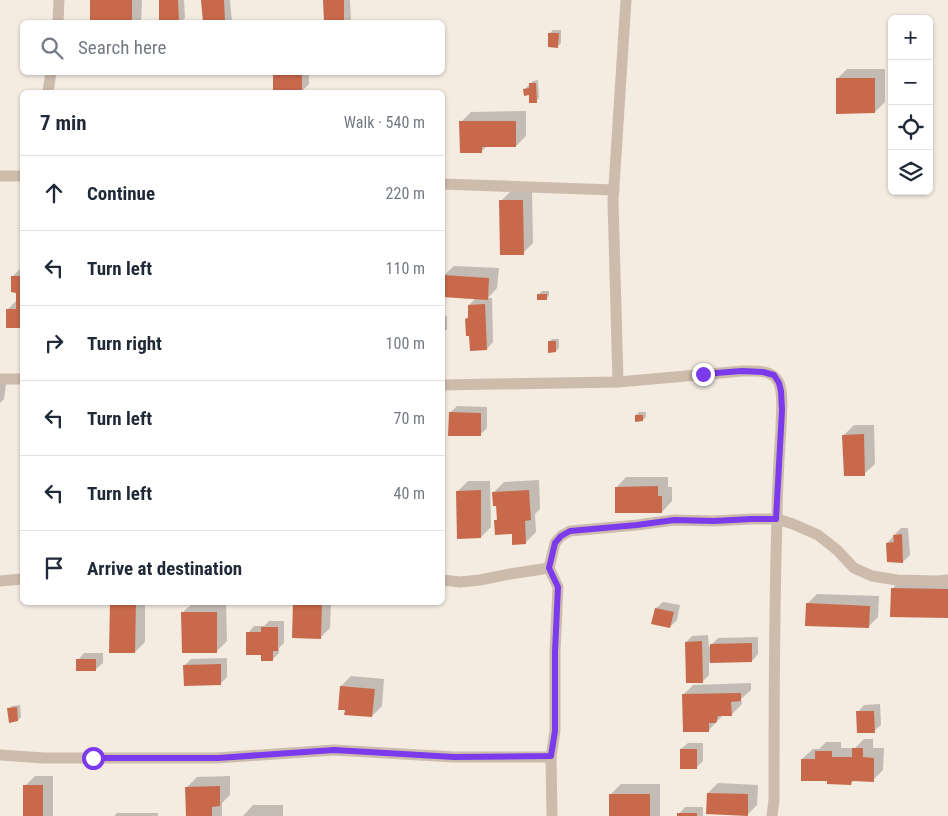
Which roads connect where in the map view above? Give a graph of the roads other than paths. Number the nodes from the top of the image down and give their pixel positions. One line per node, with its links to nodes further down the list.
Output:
1 (59, 0): 3 (street)
2 (626, 0): 9 (street)
3 (58, 20)
4 (51, 75): 5 (street)
5 (48, 90)
6 (0, 176): 7 (street)
7 (20, 176)
8 (445, 184): 9 (street)
9 (614, 190): 12 (street)
10 (0, 379): 11 (street)
11 (20, 379)
12 (618, 382): 13 (street); 14 (street)
13 (445, 384)
14 (776, 519): 15 (street); 18 (street); 23 (street)
15 (549, 568): 17 (street); 21 (street)
16 (20, 579): 19 (street)
17 (445, 580)
18 (948, 580)
19 (0, 581)
20 (0, 755): 21 (street)
21 (551, 756): 22 (street)
22 (552, 816)
23 (772, 816)

